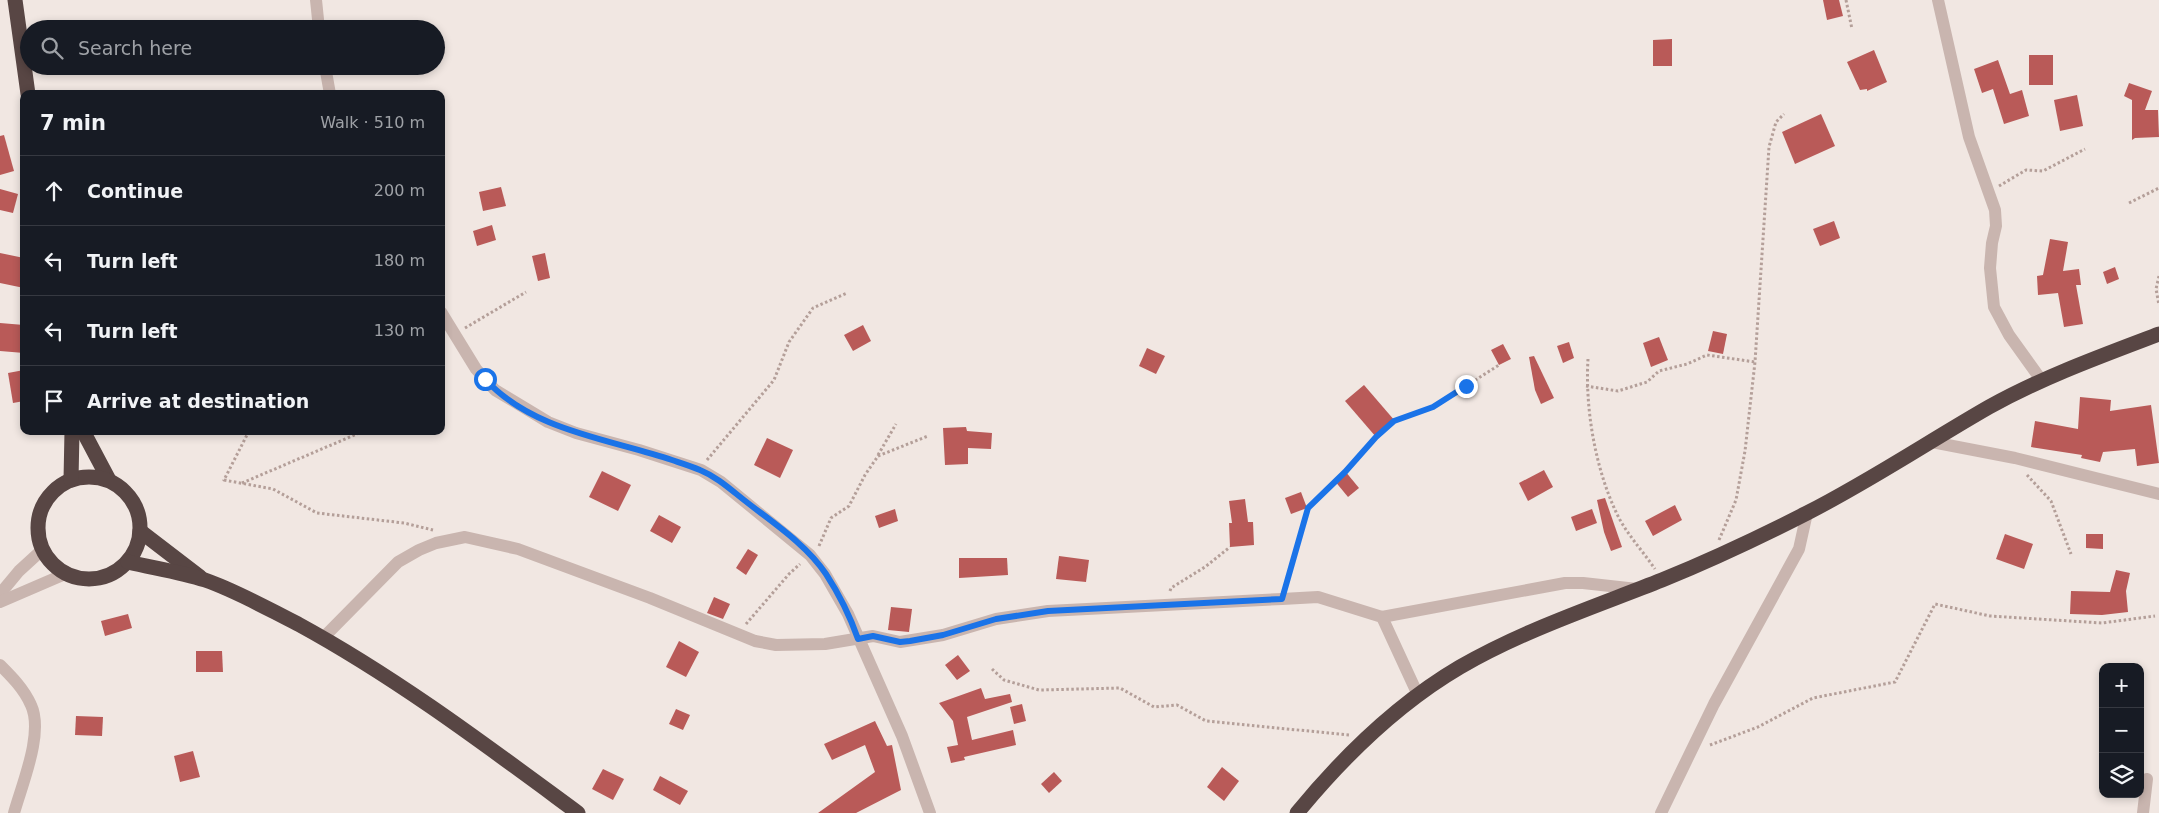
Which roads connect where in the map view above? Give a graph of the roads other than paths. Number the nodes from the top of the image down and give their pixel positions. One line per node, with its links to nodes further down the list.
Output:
1 (15, 0): 5 (highway)
2 (316, 0): 4 (street)
3 (1938, 0): 12 (street)
4 (319, 20)
5 (20, 36)
6 (25, 75): 8 (highway)
7 (327, 75): 9 (street)
8 (27, 90)
9 (329, 90)
10 (445, 319): 30 (street)
11 (2159, 334): 12 (highway)
12 (2042, 381): 15 (highway)
13 (72, 435): 16 (highway)
14 (85, 435): 17 (highway)
15 (1932, 442): 18 (street); 19 (highway)
16 (71, 480): 17 (highway); 21 (highway)
17 (109, 480): 20 (highway)
18 (2159, 494)
19 (1807, 513): 25 (highway); 38 (street)
20 (140, 531): 22 (highway); 24 (highway)
21 (42, 550): 23 (highway); 26 (street)
22 (128, 562): 23 (highway); 24 (highway)
23 (65, 574): 27 (street)
24 (206, 580): 29 (highway)
25 (1637, 589): 28 (street); 32 (highway)
26 (0, 594)
27 (0, 602)
28 (1382, 617): 30 (street); 32 (street)
29 (323, 638): 30 (street); 35 (highway)
30 (858, 639): 36 (street)
31 (0, 665): 34 (street)
32 (1418, 695): 37 (highway)
33 (2147, 779): 39 (street)
34 (14, 813)
35 (578, 813)
36 (930, 813)
37 (1297, 813)
38 (1661, 813)
39 (2144, 813)

